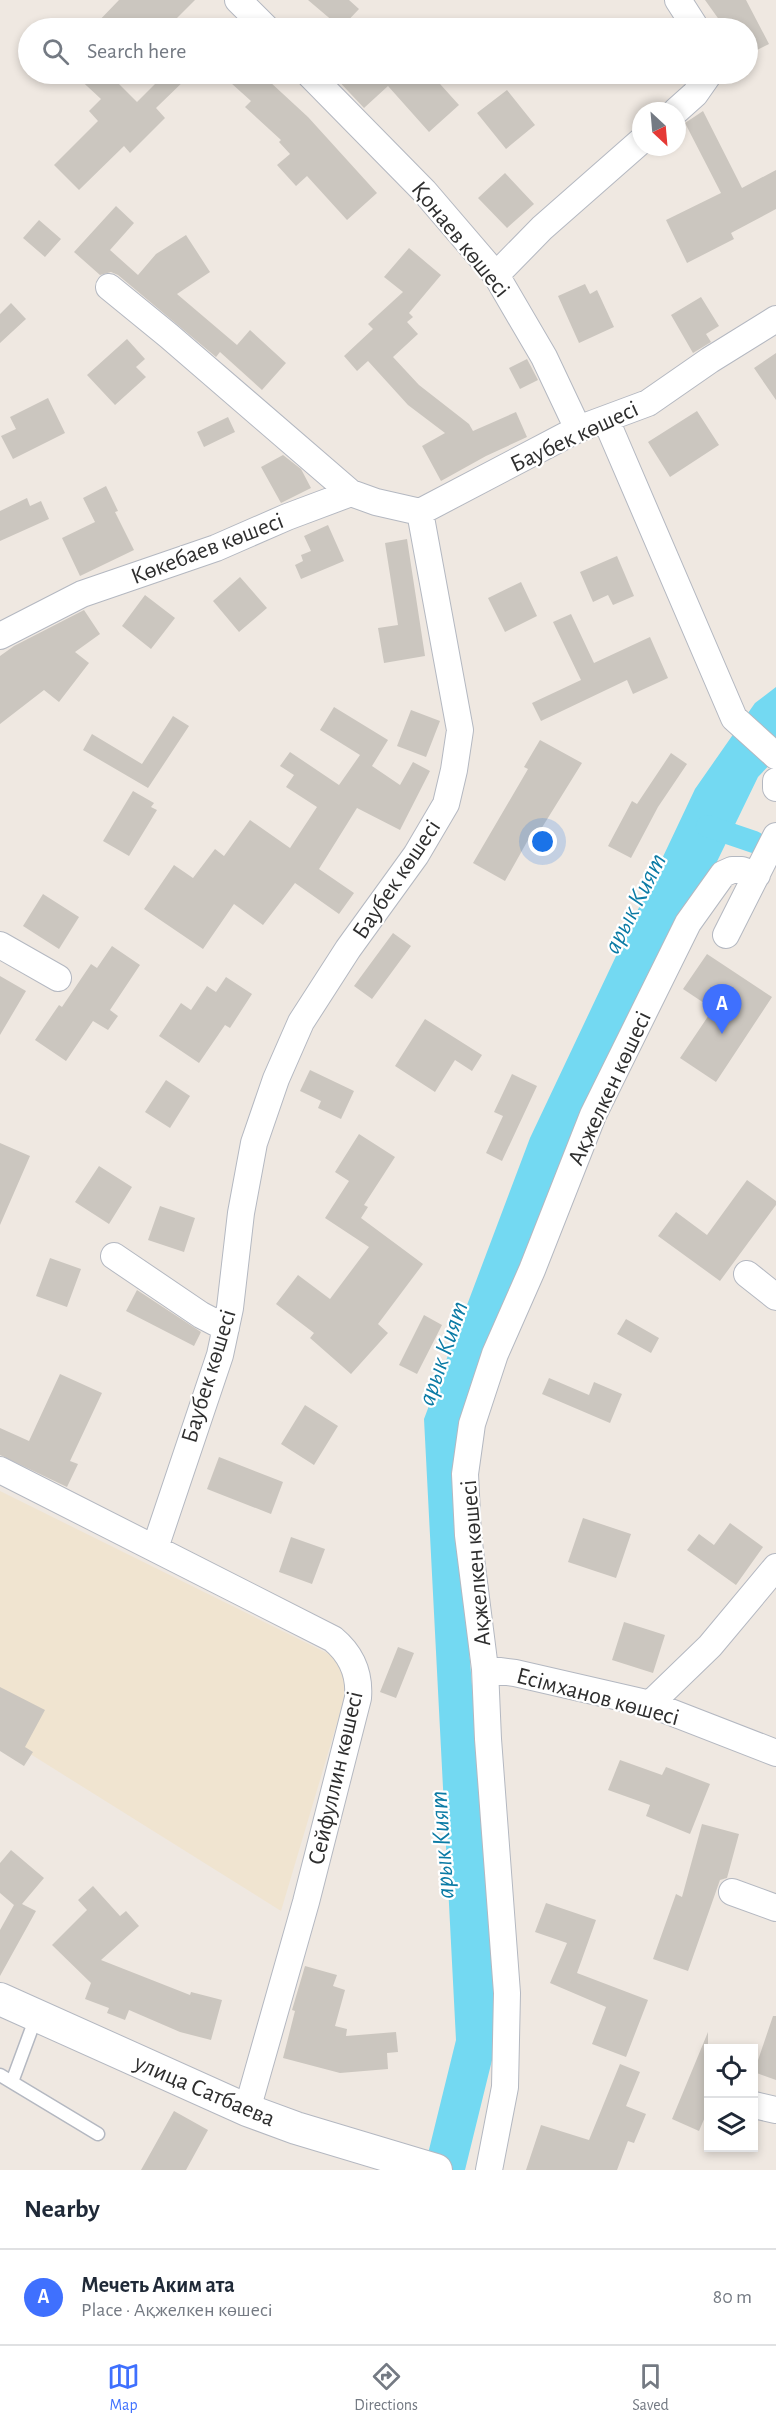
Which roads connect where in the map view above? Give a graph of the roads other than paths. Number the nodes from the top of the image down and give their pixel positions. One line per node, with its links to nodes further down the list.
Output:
1 (238, 0): 3 (street)
2 (678, 0): 4 (street)
3 (256, 18)
4 (690, 18)
5 (319, 84): 9 (street, Қонаев көшесі)
6 (702, 84): 7 (street)
7 (686, 102)
8 (632, 149): 9 (street)
9 (496, 275): 13 (street, Қонаев көшесі)
10 (109, 288): 14 (street)
11 (776, 320): 12 (street, Баубек көшесі)
12 (606, 420): 13 (street, Баубек көшесі); 17 (street)
13 (578, 429): 15 (street, Баубек көшесі)
14 (351, 494): 15 (street); 16 (street, Көкебаев көшесі)
15 (420, 512): 28 (street, Баубек көшесі)
16 (3, 626)
17 (776, 756)
18 (776, 781): 19 (street)
19 (776, 788)
20 (776, 836): 21 (street)
21 (757, 875): 22 (street); 32 (street, Ақжелкен көшесі)
22 (726, 935)
23 (0, 945): 24 (street)
24 (58, 978)
25 (114, 1256): 28 (street)
26 (747, 1274): 27 (street)
27 (776, 1297)
28 (226, 1328): 30 (street, Баубек көшесі)
29 (0, 1470): 30 (street, Сейфуллин көшесі)
30 (155, 1548): 42 (street, Сейфуллин көшесі)
31 (776, 1567): 33 (street)
32 (485, 1669): 33 (street, Есімханов көшесі); 46 (street, Ақжелкен көшесі)
33 (650, 1704): 34 (street, Есімханов көшесі)
34 (776, 1753)
35 (732, 1892): 36 (street)
36 (776, 1908)
37 (0, 1999): 38 (street, улица Сатбаева)
38 (36, 2016): 40 (lane); 42 (street, улица Сатбаева)
39 (0, 2075): 40 (lane)
40 (12, 2082): 44 (lane)
41 (758, 2106): 43 (street)
42 (247, 2110): 45 (street, улица Сатбаева)
43 (776, 2110)
44 (98, 2134)
45 (422, 2168)
46 (489, 2170)

